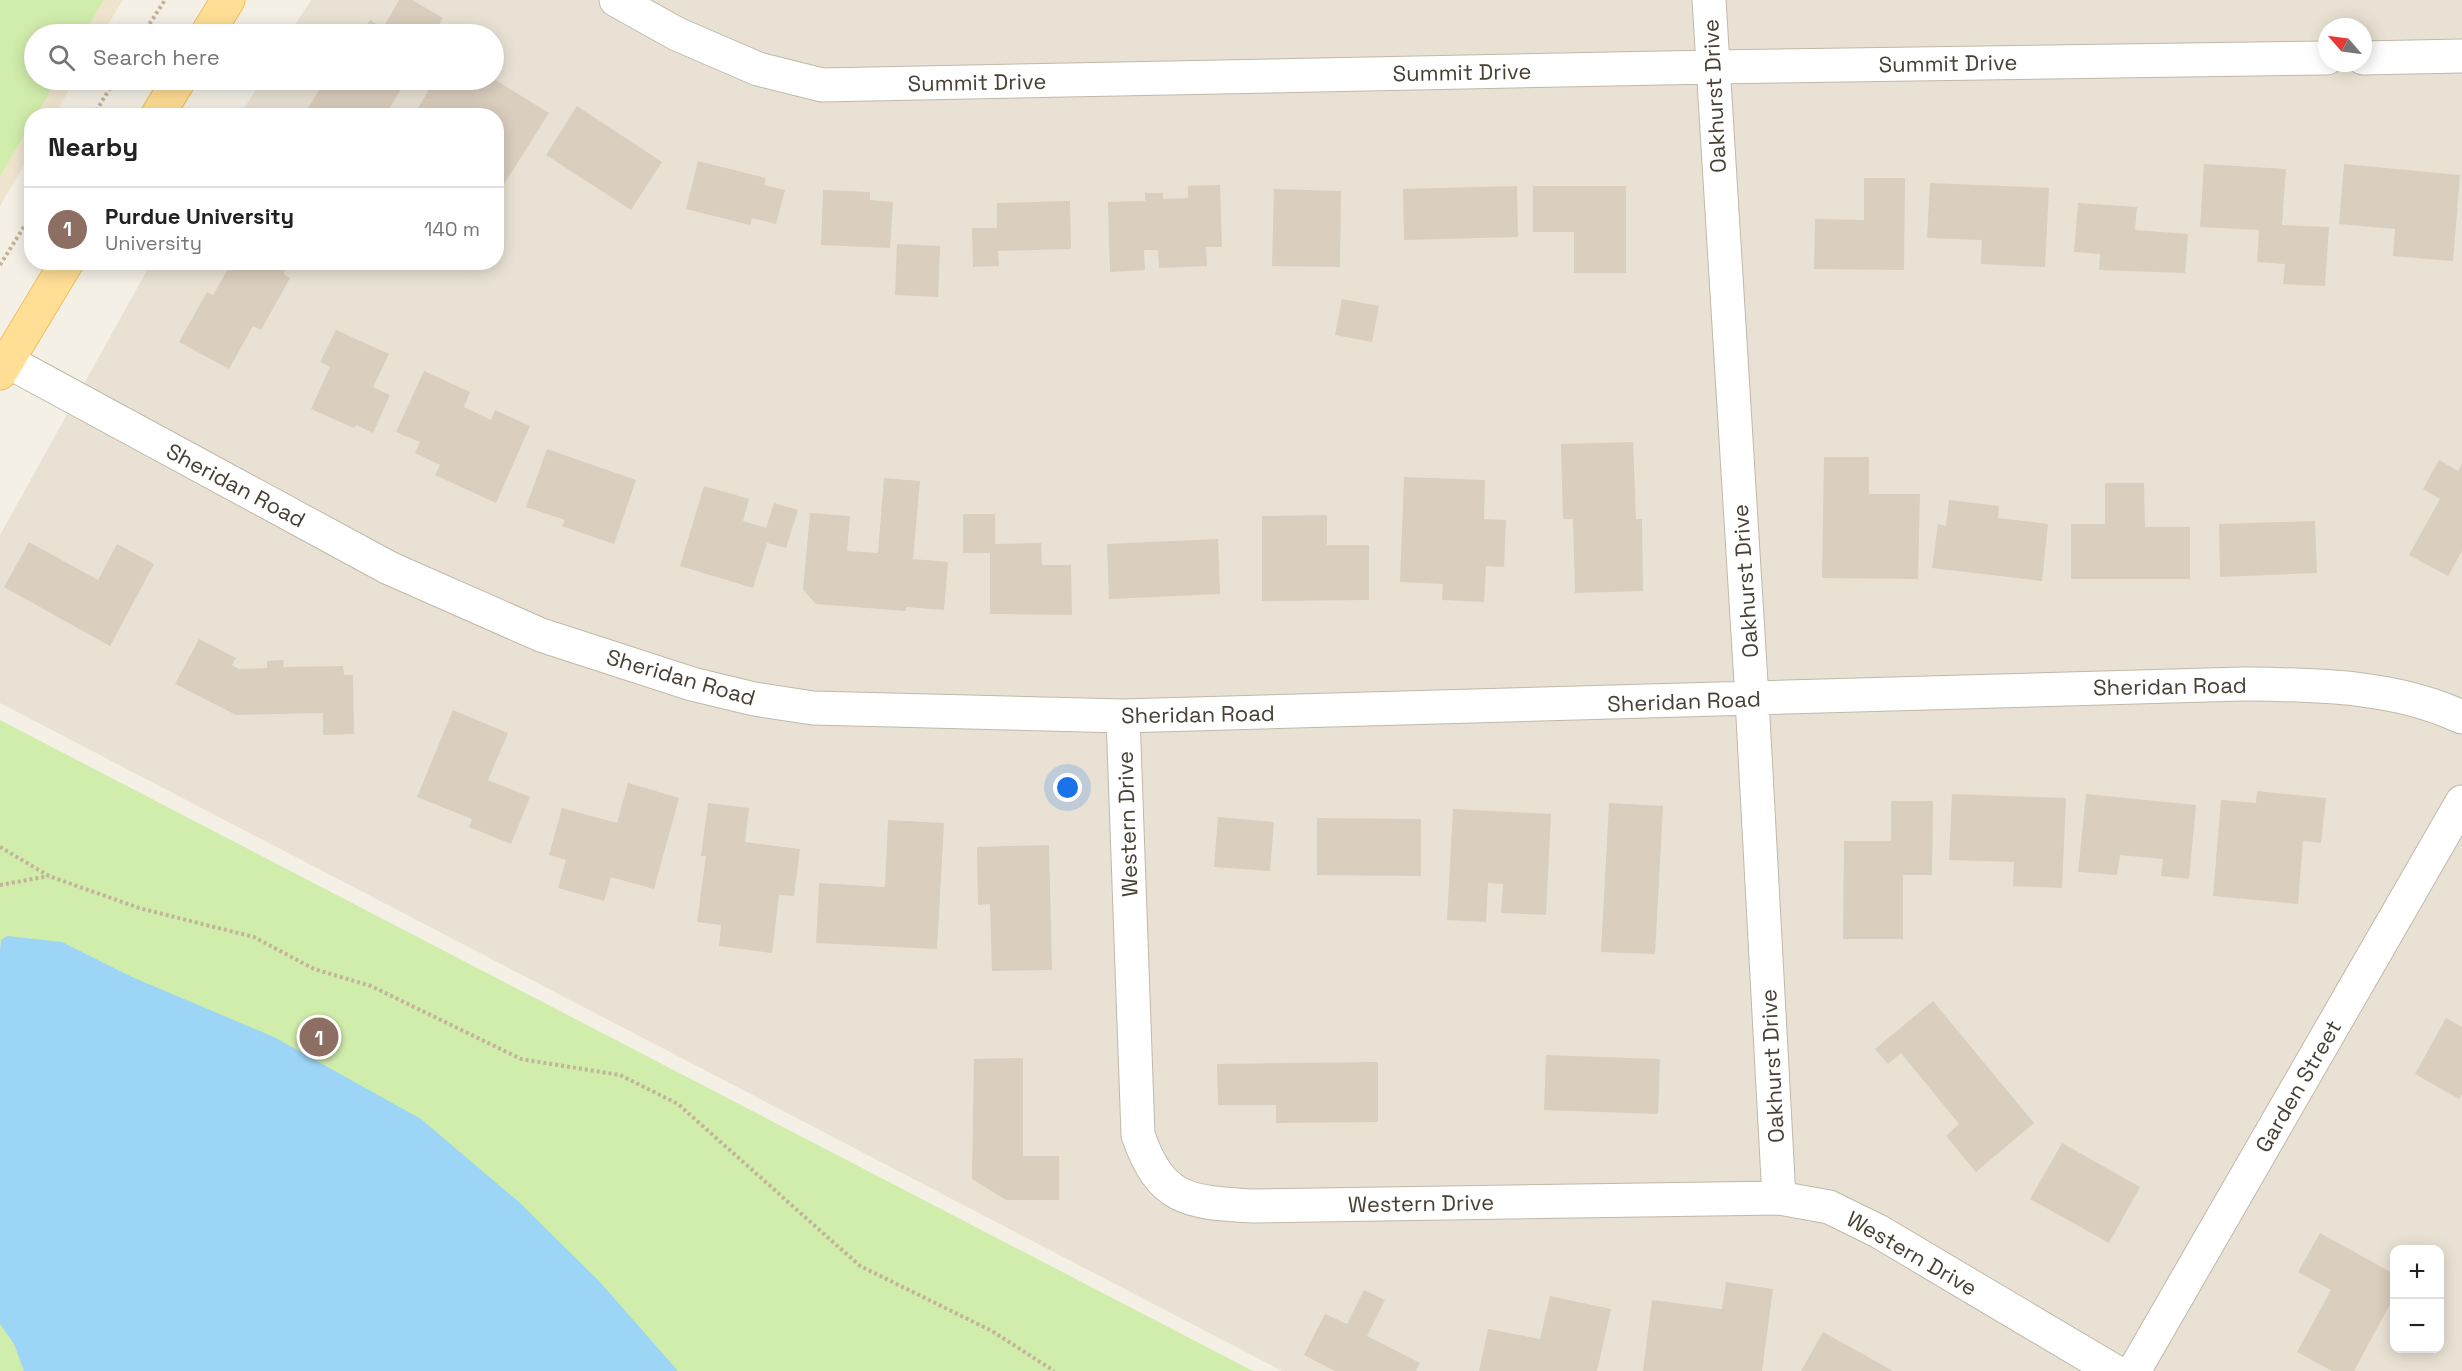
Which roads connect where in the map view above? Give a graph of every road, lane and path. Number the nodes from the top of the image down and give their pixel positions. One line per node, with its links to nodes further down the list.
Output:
1 (165, 0): 5 (path)
2 (228, 0): 6 (main road)
3 (616, 0): 10 (street, Summit Drive)
4 (1708, 0): 10 (street, Oakhurst Drive)
5 (149, 24)
6 (213, 24)
7 (2462, 56): 9 (street)
8 (2318, 58): 10 (street, Summit Drive)
9 (2372, 58)
10 (1712, 67): 19 (street, Oakhurst Drive)
11 (109, 90): 13 (path)
12 (173, 90): 14 (main road)
13 (98, 108)
14 (162, 108)
15 (24, 227): 16 (path)
16 (0, 265)
17 (62, 270): 18 (main road)
18 (3, 367): 20 (street, Sheridan Road)
19 (1752, 699): 20 (street, Sheridan Road); 21 (street, Sheridan Road); 26 (street, Oakhurst Drive)
20 (1123, 716): 26 (street, Western Drive)
21 (2462, 717)
22 (2462, 802): 29 (street, Garden Street)
23 (0, 846): 24 (path)
24 (49, 876): 25 (path); 27 (path)
25 (0, 885)
26 (1779, 1198): 28 (street, Western Drive)
27 (1054, 1371)
28 (2114, 1371)
29 (2134, 1371)

